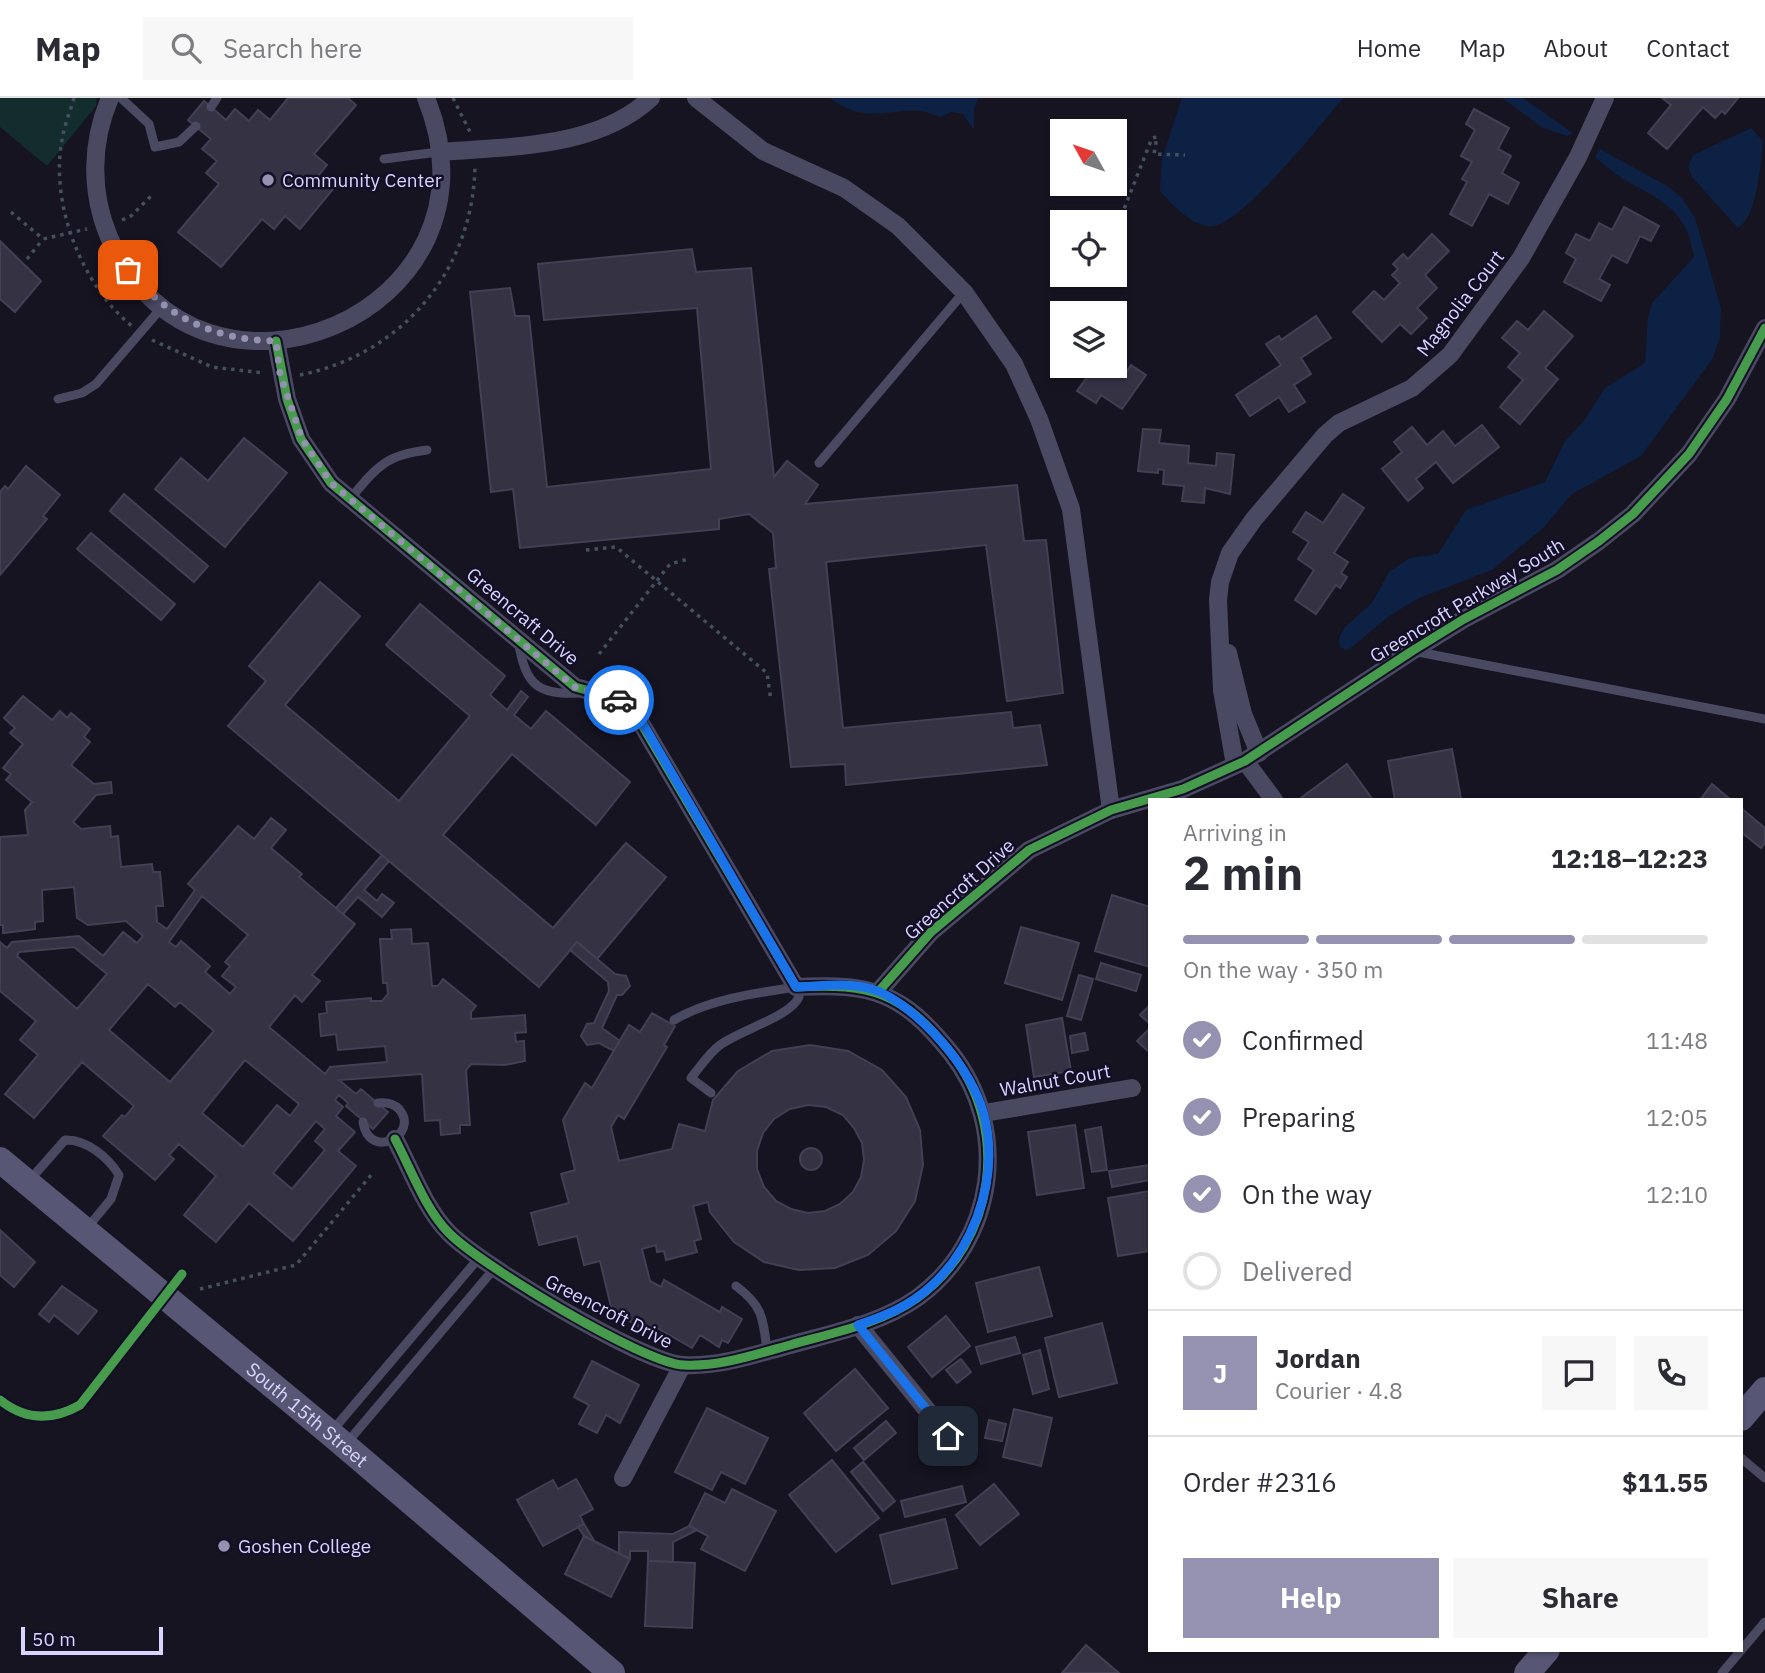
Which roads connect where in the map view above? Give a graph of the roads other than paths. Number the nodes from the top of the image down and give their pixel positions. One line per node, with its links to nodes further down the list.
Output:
1 (110, 98): 13 (street)
2 (121, 98): 9 (lane)
3 (217, 98): 8 (lane)
4 (426, 98): 10 (street)
5 (651, 98): 10 (street)
6 (696, 98): 12 (street)
7 (1605, 98): 20 (street, Magnolia Court)
8 (211, 107)
9 (196, 126)
10 (440, 152): 11 (lane); 15 (street)
11 (384, 159)
12 (964, 292): 18 (lane); 27 (street)
13 (163, 306): 15 (street); 16 (lane)
14 (1765, 328): 21 (street, Greencroft Parkway South)
15 (276, 341): 19 (street, Greencraft Drive)
16 (58, 400)
17 (428, 450): 19 (lane)
18 (819, 463)
19 (350, 499): 28 (street, Greencraft Drive)
20 (1220, 624): 23 (street, Magnolia Court); 23 (street, Magnolia Court)
21 (1412, 651): 22 (lane); 23 (street, Greencroft Parkway South)
22 (1765, 719)
23 (1247, 760): 24 (street, Greencroft Parkway South); 25 (street)
24 (1152, 798)
25 (1273, 798)
26 (1148, 799): 27 (street, Greencroft Parkway South)
27 (1111, 810): 29 (street, Greencroft Drive)
28 (796, 987): 29 (street, Greencroft Drive); 30 (lane); 32 (lane)
29 (879, 991): 34 (street, Greencroft Drive)
30 (674, 1020)
31 (1132, 1088): 34 (street, Walnut Court)
32 (711, 1093)
33 (378, 1104): 36 (lane)
34 (984, 1113): 43 (street, Greencroft Drive)
35 (363, 1122): 36 (lane)
36 (395, 1139): 40 (street, Greencroft Drive)
37 (0, 1160): 38 (street, South 15th Street)
38 (27, 1183): 39 (street, South 15th Street); 39 (lane)
39 (84, 1231): 49 (street, South 15th Street)
40 (478, 1259): 41 (street, Greencroft Drive); 49 (lane)
41 (493, 1270): 45 (street, Greencroft Drive); 49 (lane)
42 (736, 1286): 44 (lane)
43 (858, 1325): 44 (street, Greencroft Drive); 48 (street)
44 (767, 1351): 45 (street, Greencroft Drive)
45 (682, 1366): 51 (street)
46 (1765, 1390): 47 (street)
47 (1743, 1416)
48 (948, 1436)
49 (337, 1439): 57 (street, South 15th Street)
50 (1743, 1460): 52 (lane)
51 (623, 1478)
52 (1765, 1478)
53 (1765, 1622): 54 (lane)
54 (1743, 1648)
55 (1545, 1652): 58 (street)
56 (1740, 1652): 59 (lane)
57 (612, 1673)
58 (1527, 1673)
59 (1722, 1673)

